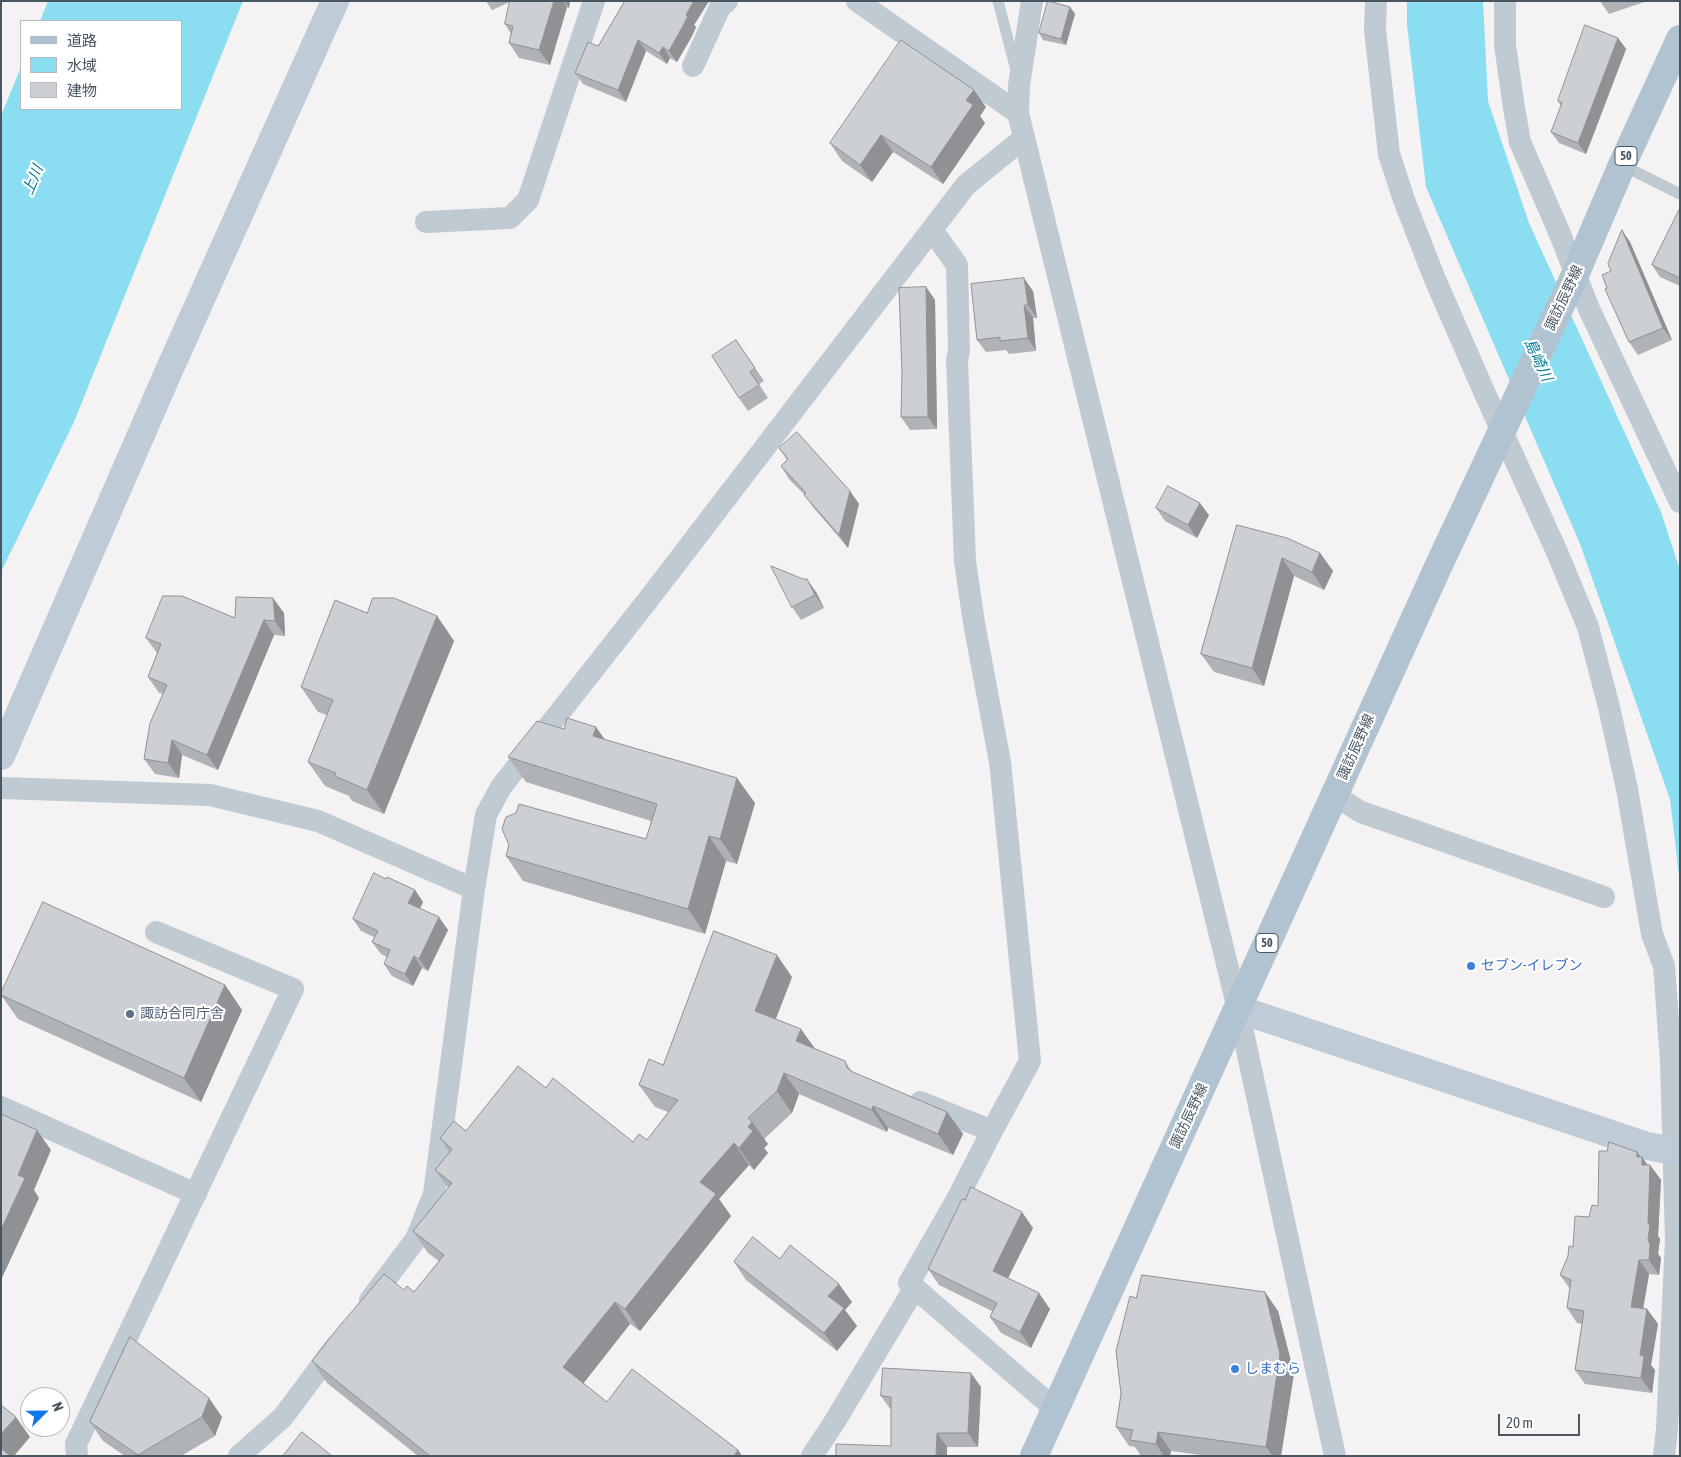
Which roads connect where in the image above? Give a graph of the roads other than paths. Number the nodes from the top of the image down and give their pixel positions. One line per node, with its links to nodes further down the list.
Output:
1 (335, 1): 21 (street)
2 (594, 1): 16 (street)
3 (727, 1): 10 (street)
4 (857, 1): 12 (street)
5 (998, 1): 11 (lane)
6 (1032, 1): 11 (street)
7 (1376, 1): 19 (street)
8 (1505, 1): 18 (street)
9 (1680, 39): 14 (main road, 諏訪辰野線 / 50)
10 (693, 66)
11 (1019, 84): 12 (street)
12 (1018, 114): 13 (street)
13 (1024, 138): 17 (street); 27 (street)
14 (1622, 166): 15 (lane); 18 (main road, 諏訪辰野線 / 50)
15 (1680, 194)
16 (426, 222)
17 (932, 230): 24 (street); 30 (street)
18 (1572, 281): 19 (main road, 諏訪辰野線 / 50); 20 (street)
19 (1505, 425): 23 (main road, 諏訪辰野線 / 50); 31 (street)
20 (1680, 502)
21 (1, 756)
22 (1, 788): 24 (street)
23 (1334, 795): 25 (street); 27 (main road, 諏訪辰野線 / 50)
24 (474, 889): 36 (street)
25 (1604, 897)
26 (156, 932): 32 (street)
27 (1238, 1010): 31 (street); 34 (main road, 諏訪辰野線 / 50); 39 (street)
28 (900, 1094): 30 (street)
29 (1, 1107): 32 (street)
30 (992, 1130): 33 (street)
31 (1677, 1152): 40 (street)
32 (196, 1194): 35 (street)
33 (914, 1289): 34 (street); 37 (street)
34 (1055, 1409): 38 (main road, 諏訪辰野線 / 50)
35 (77, 1456)
36 (239, 1456)
37 (812, 1456)
38 (1034, 1456)
39 (1335, 1456)
40 (1664, 1456)

